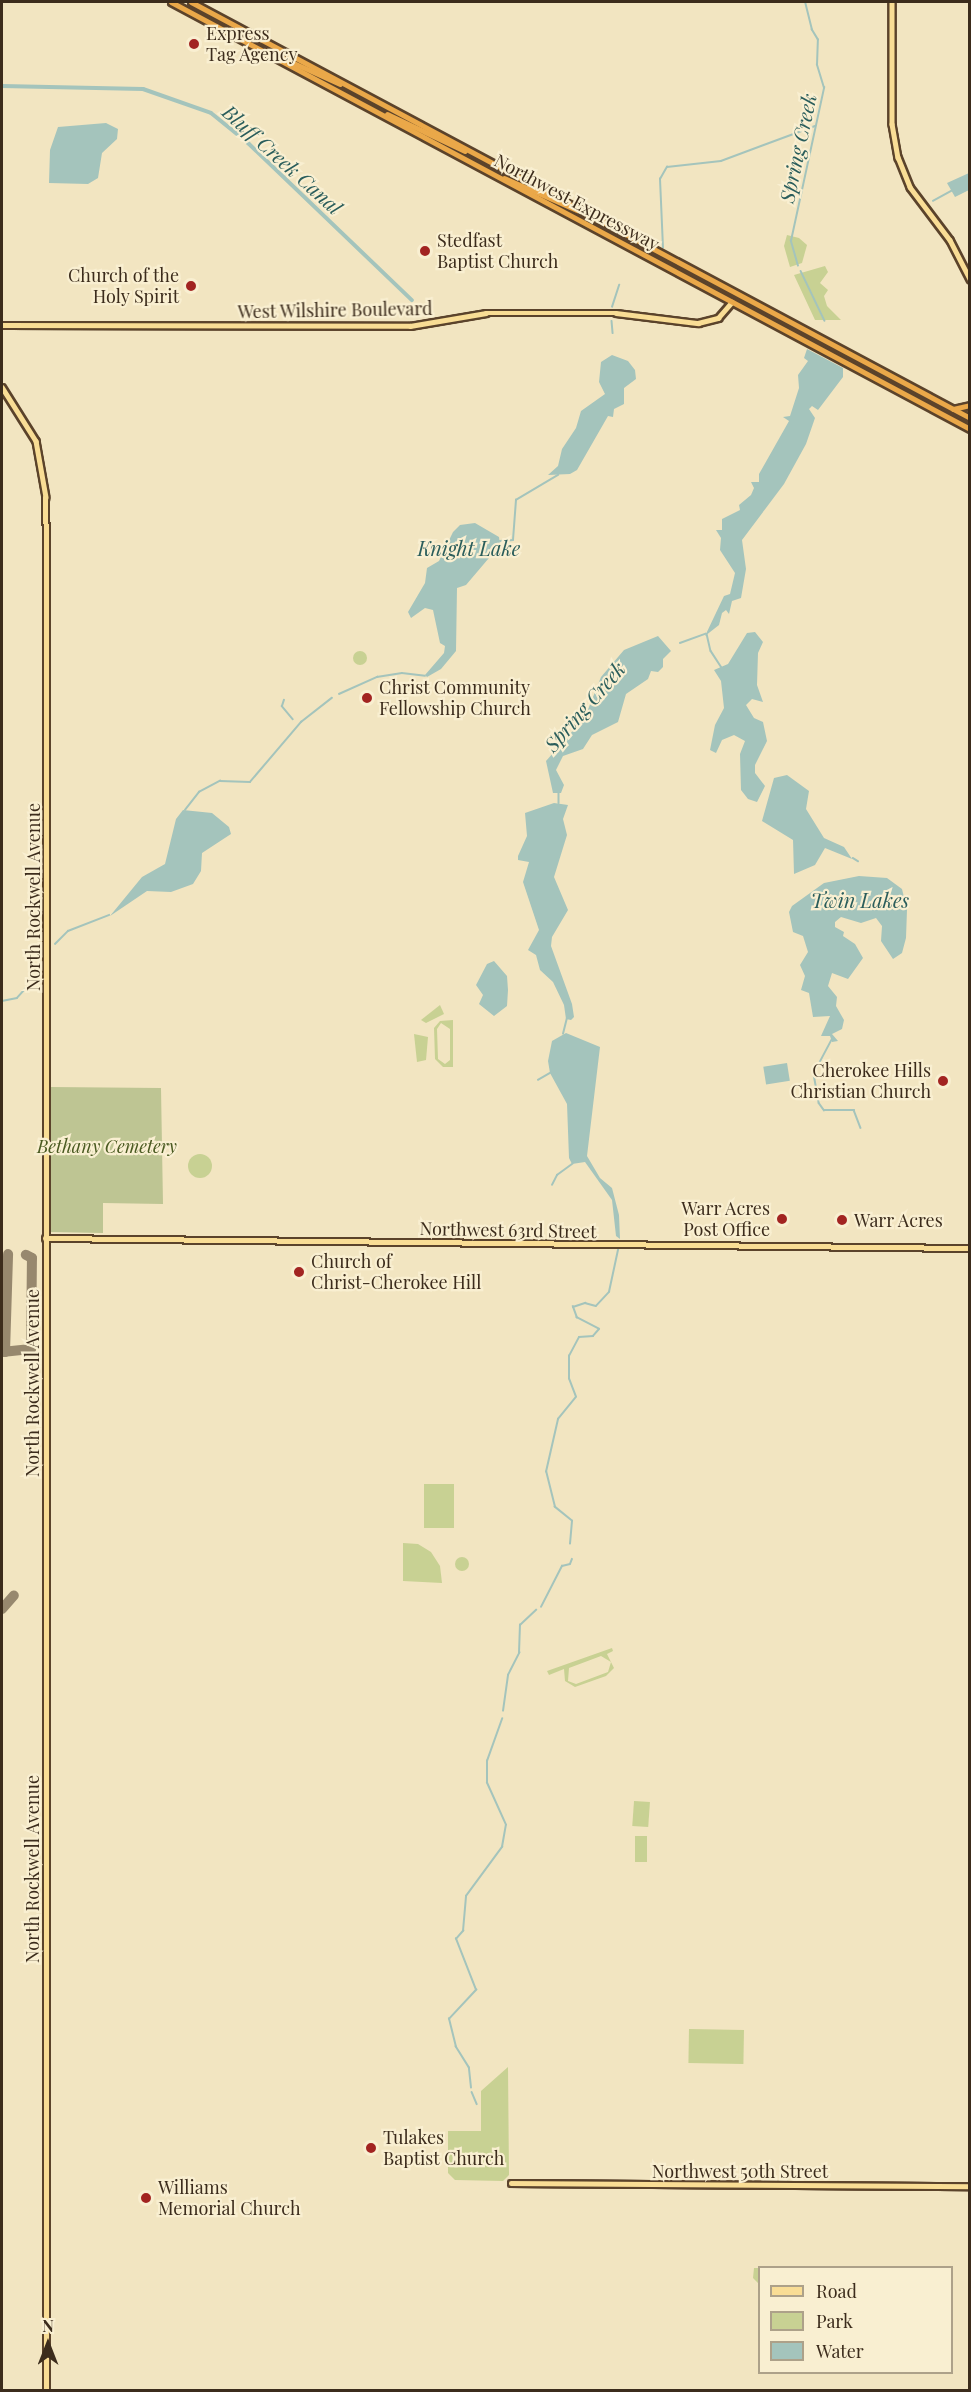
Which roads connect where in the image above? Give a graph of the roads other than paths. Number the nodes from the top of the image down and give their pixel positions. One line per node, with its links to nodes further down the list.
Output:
1 (171, 2): 4 (highway, Northwest Expressway)
2 (192, 2): 4 (highway); 6 (highway, Northwest Expressway)
3 (892, 2): 11 (main road)
4 (188, 10): 5 (highway, Northwest Expressway)
5 (254, 47): 6 (highway); 7 (highway, Northwest Expressway)
6 (353, 88): 8 (highway, Northwest Expressway)
7 (371, 109): 8 (highway); 9 (highway, Northwest Expressway)
8 (480, 157): 10 (highway, Northwest Expressway)
9 (491, 173): 10 (highway); 13 (highway, Northwest Expressway)
10 (581, 210): 12 (highway, Northwest Expressway)
11 (969, 279)
12 (737, 293): 13 (highway); 15 (highway, Northwest Expressway)
13 (732, 302): 14 (main road, West Wilshire Boulevard); 16 (highway, Northwest Expressway)
14 (2, 325)
15 (894, 378): 16 (highway); 19 (highway, Northwest Expressway)
16 (890, 386): 21 (highway, Northwest Expressway)
17 (2, 387): 22 (main road, North Rockwell Avenue)
18 (969, 405): 19 (highway)
19 (952, 408): 20 (highway, Northwest Expressway)
20 (969, 418)
21 (969, 429)
22 (45, 1238): 23 (main road, Northwest 63rd Street); 26 (main road, North Rockwell Avenue)
23 (969, 1248)
24 (511, 2183): 25 (main road, Northwest 50th Street)
25 (969, 2186)
26 (47, 2391)

